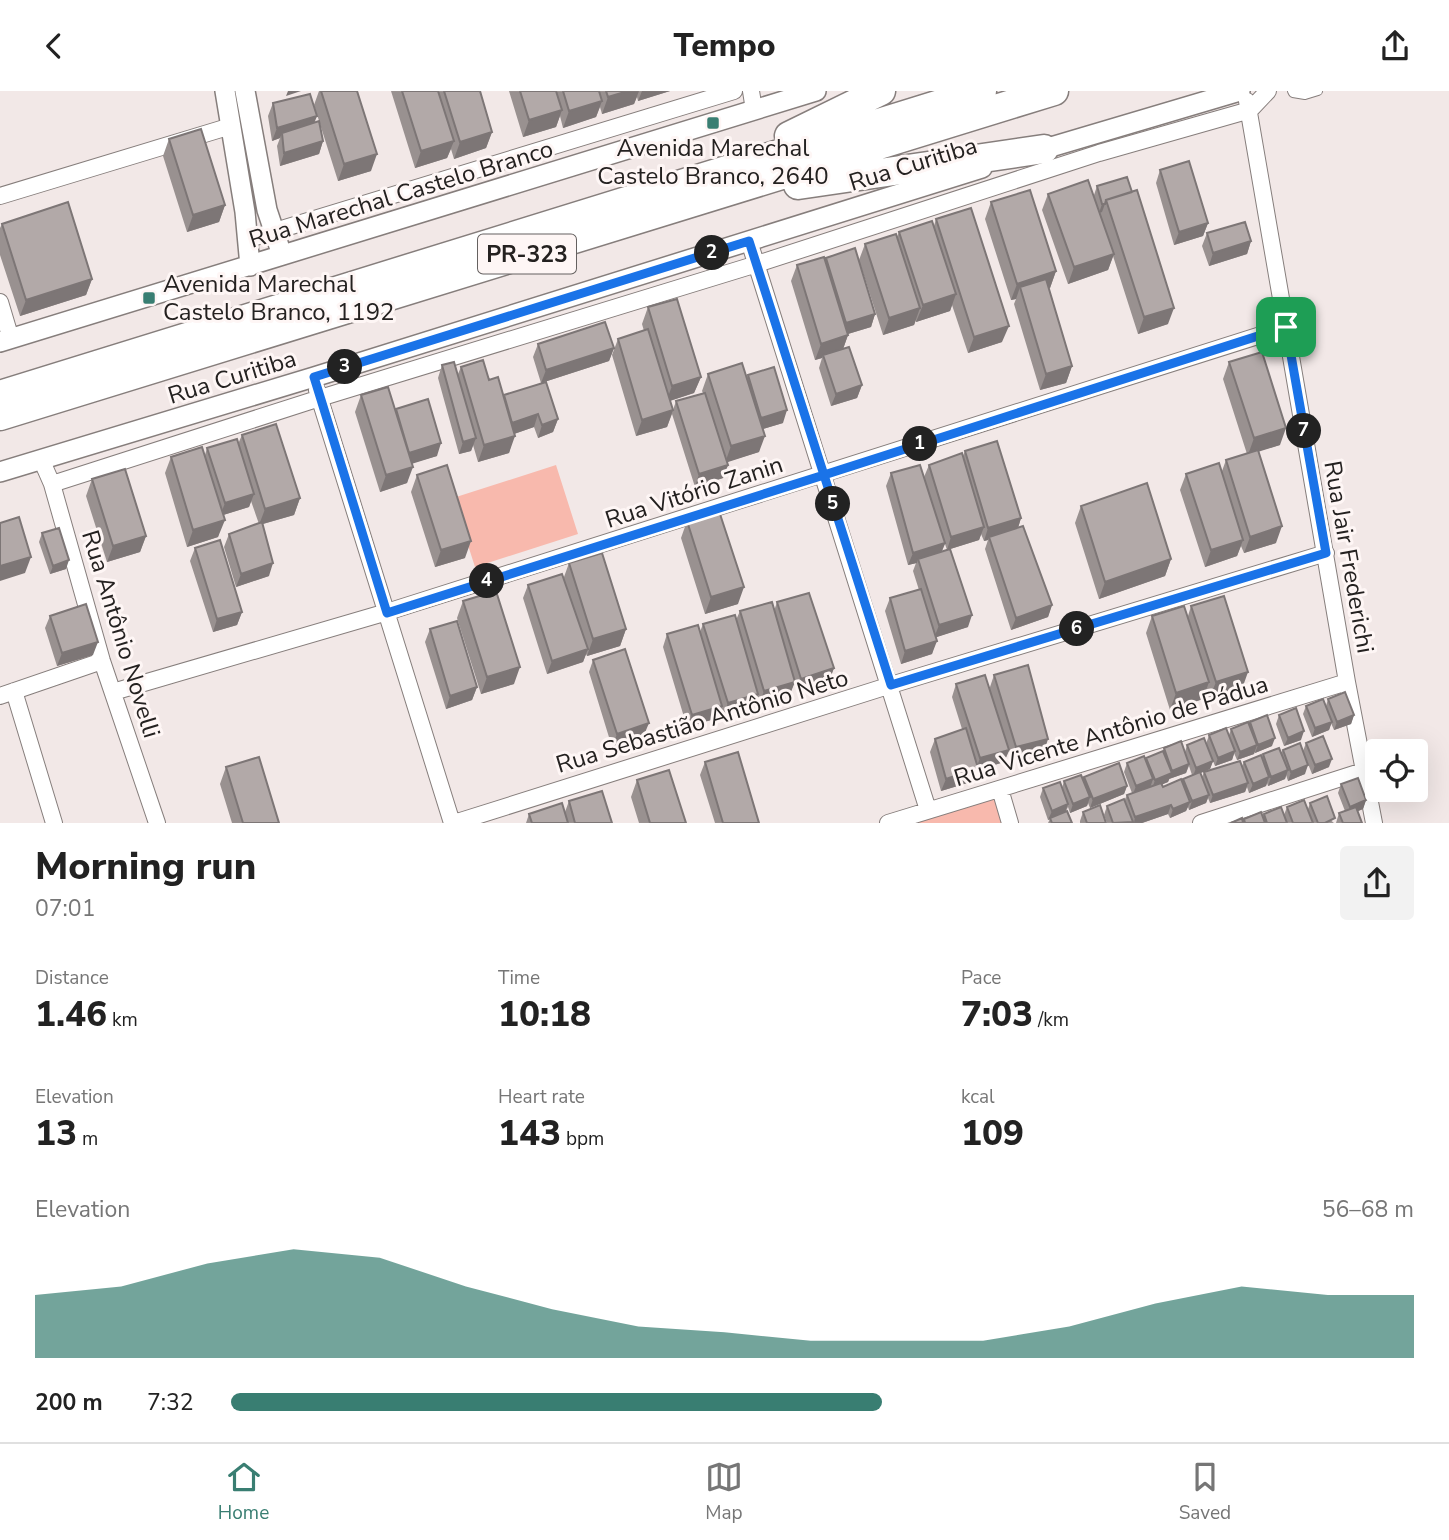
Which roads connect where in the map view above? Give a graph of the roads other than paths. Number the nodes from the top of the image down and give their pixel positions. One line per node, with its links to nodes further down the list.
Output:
1 (225, 91): 14 (street)
2 (245, 91): 19 (street)
3 (734, 91): 19 (street, Rua Marechal Castelo Branco)
4 (816, 91): 12 (street, Rua Marechal Castelo Branco)
5 (881, 91): 18 (highway)
6 (982, 91): 18 (highway, PR-323)
7 (1054, 91): 18 (highway, PR-323)
8 (1242, 91): 13 (street, Rua Jair Frederichi); 15 (street, Rua Curitiba)
9 (1268, 91): 13 (street)
10 (1292, 91): 11 (lane)
11 (1318, 91)
12 (752, 101): 22 (street, Rua Marechal Castelo Branco)
13 (1250, 110): 15 (street, Rua Curitiba); 26 (street, Rua Jair Frederichi)
14 (231, 126): 17 (street); 20 (street)
15 (1096, 143): 16 (street, Rua Curitiba); 23 (street, Rua Curitiba)
16 (1044, 149): 18 (highway); 21 (street, Rua Curitiba)
17 (0, 196)
18 (639, 209): 29 (highway, PR-323); 31 (highway, PR-323)
19 (273, 233): 20 (street, Rua Marechal Castelo Branco); 22 (street)
20 (249, 239): 24 (street)
21 (749, 241): 23 (street); 28 (street, Rua Curitiba)
22 (282, 255): 24 (street, Rua Marechal Castelo Branco)
23 (757, 264): 30 (street, Rua Curitiba); 34 (street)
24 (250, 266): 27 (street, Rua Marechal Castelo Branco)
25 (0, 302): 27 (street)
26 (1286, 327): 34 (street, Rua Vitório Zanin); 36 (street, Rua Jair Frederichi)
27 (6, 341)
28 (314, 377): 30 (street); 32 (street, Rua Curitiba)
29 (0, 395)
30 (320, 398): 35 (street, Rua Curitiba); 37 (street)
31 (0, 417)
32 (41, 459): 33 (street, Rua Curitiba); 35 (street, Rua Antônio Novelli)
33 (0, 472)
34 (824, 475): 37 (street, Rua Vitório Zanin); 40 (street)
35 (52, 484): 38 (street, Rua Antônio Novelli)
36 (1326, 553): 39 (street, Rua Jair Frederichi); 40 (street, Rua Sebastião Antônio Neto)
37 (387, 613): 41 (street, Rua Vitório Zanin); 48 (street)
38 (102, 661): 41 (street, Rua Antônio Novelli); 42 (street)
39 (1347, 682): 43 (street, Rua Jair Frederichi); 44 (street, Rua Vicente Antônio de Pádua)
40 (891, 685): 45 (street); 48 (street, Rua Sebastião Antônio Neto)
41 (113, 692): 47 (street, Rua Antônio Novelli)
42 (7, 693): 46 (street)
43 (1363, 771): 51 (street); 52 (street, Rua Jair Frederichi)
44 (1000, 789): 45 (street, Rua Vicente Antônio de Pádua); 50 (street)
45 (928, 810): 49 (street, Rua Vicente Antônio de Pádua)
46 (54, 823)
47 (157, 823)
48 (453, 823)
49 (888, 823)
50 (1010, 823)
51 (1201, 823)
52 (1374, 823)

